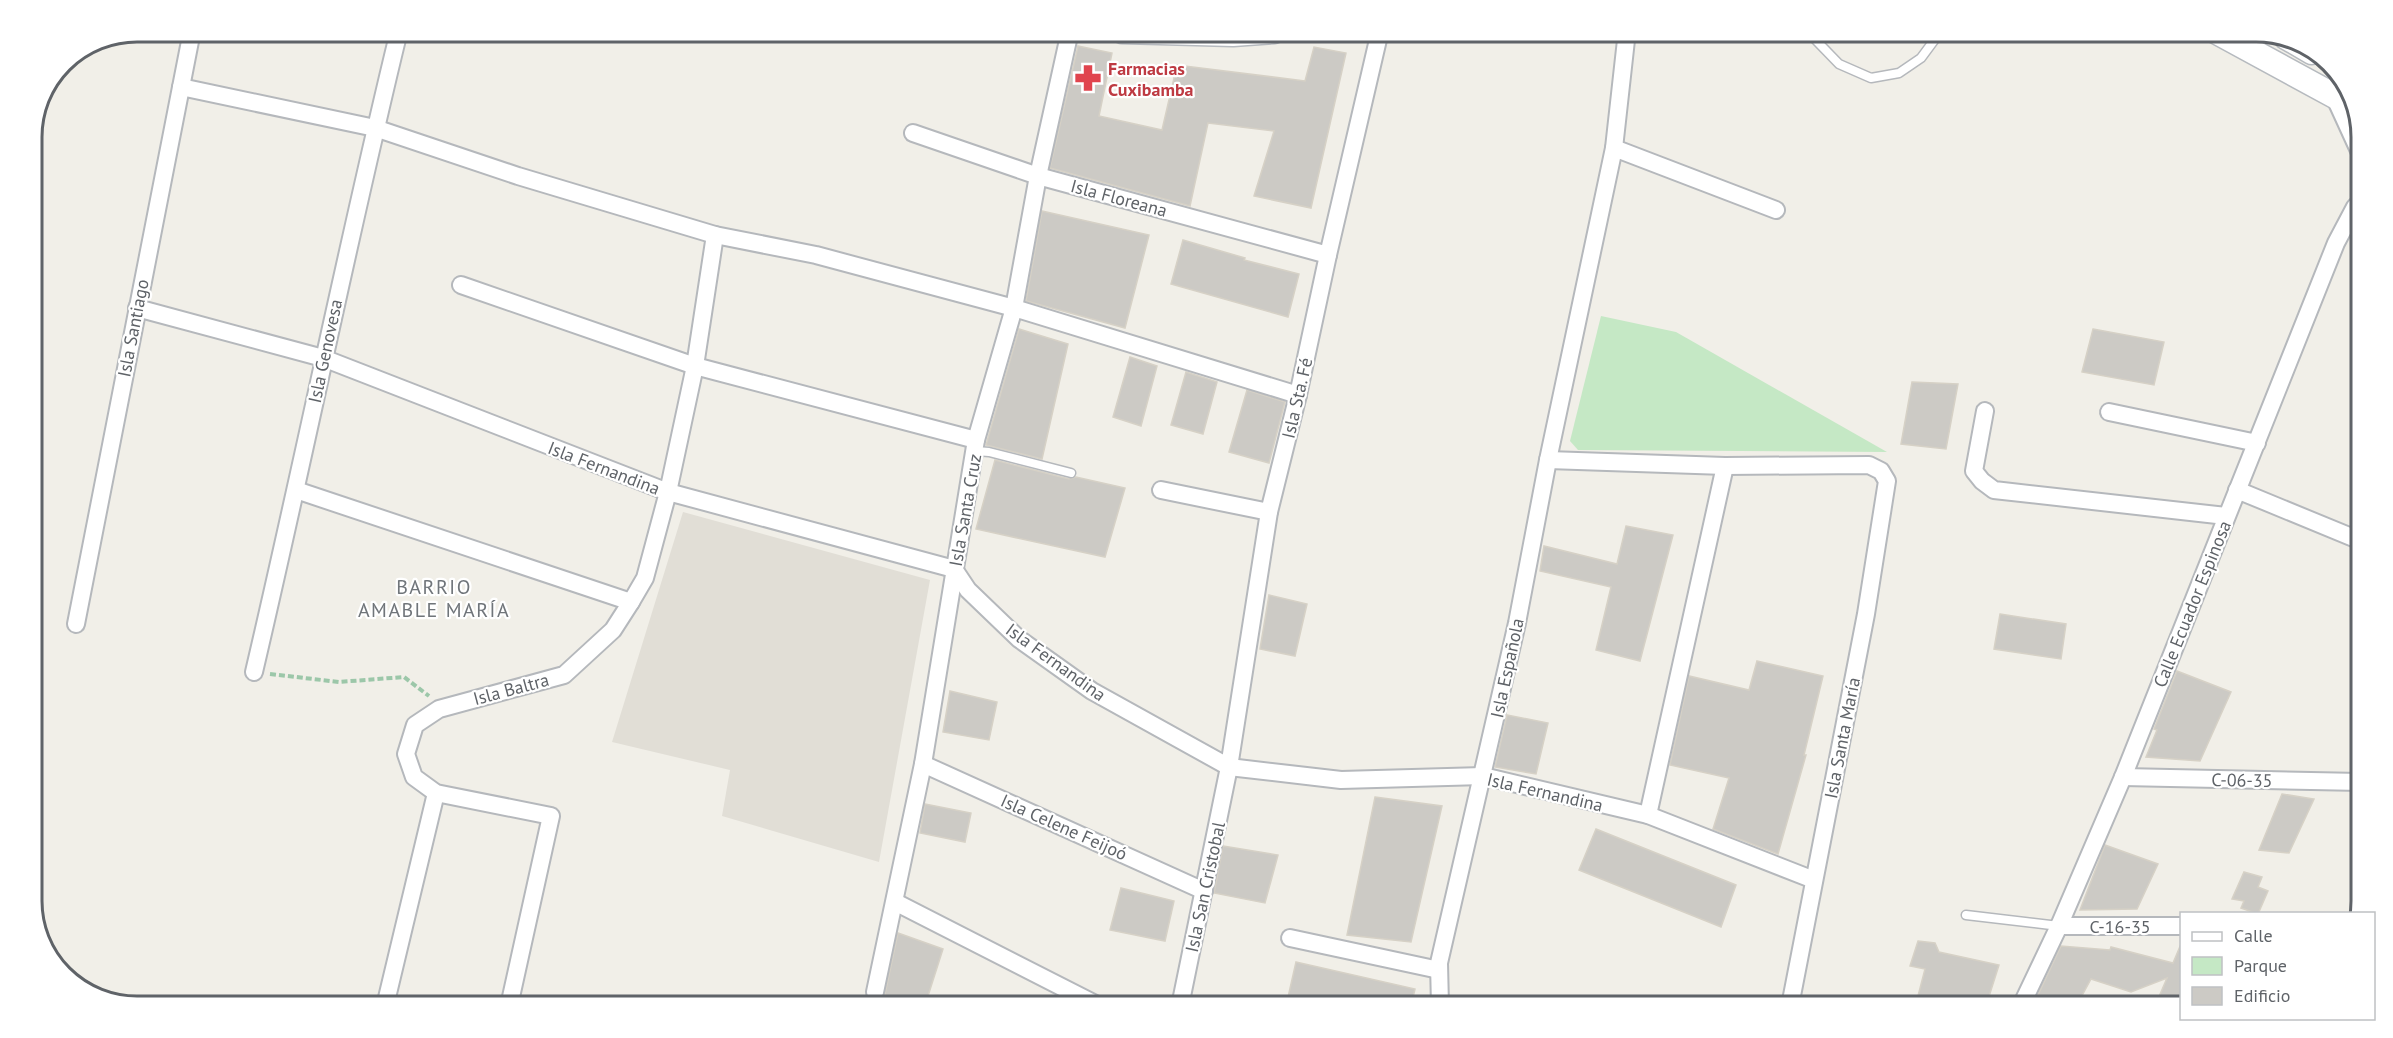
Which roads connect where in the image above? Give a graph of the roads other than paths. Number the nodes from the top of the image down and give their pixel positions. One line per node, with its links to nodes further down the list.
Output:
1 (190, 42): 9 (street, Isla Santiago)
2 (397, 42): 11 (street, Isla Genovesa)
3 (1068, 42): 14 (street, Isla Santa Cruz)
4 (1378, 42): 18 (street, Isla Sta. Fé)
5 (1626, 42): 13 (street, Isla Española)
6 (1817, 42): 7 (lane)
7 (1933, 42)
8 (2234, 42): 10 (main road)
9 (181, 87): 11 (street); 20 (street, Isla Santiago)
10 (2344, 101)
11 (375, 129): 17 (street); 22 (street, Isla Genovesa)
12 (913, 133): 14 (street, Isla Floreana)
13 (1614, 148): 15 (street); 29 (street, Isla Española)
14 (1038, 176): 18 (street, Isla Floreana); 21 (street, Isla Santa Cruz)
15 (1776, 210)
16 (2351, 215): 27 (street, Calle Ecuador Espinosa)
17 (716, 235): 21 (street); 23 (street, Isla Baltra)
18 (1328, 255): 24 (street, Isla Sta. Fé)
19 (461, 285): 23 (street)
20 (137, 308): 22 (street, Isla Fernandina); 41 (street, Isla Santiago)
21 (1014, 308): 24 (street); 28 (street, Isla Santa Cruz)
22 (323, 358): 32 (street, Isla Genovesa); 35 (street, Isla Fernandina)
23 (695, 366): 28 (street); 35 (street, Isla Baltra)
24 (1298, 394): 36 (street, Isla Sta. Fé)
25 (1985, 411): 37 (street)
26 (2109, 412): 27 (street)
27 (2257, 443): 34 (street, Calle Ecuador Espinosa)
28 (976, 445): 31 (lane); 39 (street, Isla Santa Cruz)
29 (1548, 460): 30 (street); 45 (street, Isla Española)
30 (1725, 466): 49 (street); 50 (street, Isla Santa María)
31 (1071, 473)
32 (296, 490): 40 (street); 42 (street, Isla Genovesa)
33 (1161, 490): 36 (street)
34 (2237, 490): 37 (street, Calle Ecuador Espinosa); 38 (street)
35 (668, 492): 39 (street, Isla Fernandina); 40 (street, Isla Baltra)
36 (1269, 512): 44 (street, Isla Sta. Fé)
37 (2226, 516): 46 (street, Calle Ecuador Espinosa)
38 (2351, 537)
39 (954, 569): 43 (street, Isla Santa Cruz); 44 (street, Isla Fernandina)
40 (631, 602): 48 (street, Isla Baltra)
41 (76, 624)
42 (254, 672)
43 (923, 764): 51 (street, Isla Celene Feijoó); 52 (street, Isla Santa Cruz)
44 (1229, 767): 45 (street, Isla Fernandina); 51 (street, Isla San Cristobal)
45 (1483, 776): 49 (street, Isla Fernandina); 57 (street, Isla Española)
46 (2123, 777): 47 (street, C-06-35); 54 (street, Calle Ecuador Espinosa)
47 (2351, 782)
48 (436, 793): 59 (street); 60 (street, Isla Baltra)
49 (1648, 816): 50 (street, Isla Fernandina)
50 (1814, 880): 64 (street, Isla Santa María)
51 (1204, 891): 62 (street, Isla San Cristobal)
52 (895, 902): 58 (street, Isla Santa Cruz); 61 (street)
53 (1965, 915): 54 (lane)
54 (2059, 926): 55 (street, C-16-35); 65 (street, Calle Ecuador Espinosa)
55 (2180, 926)
56 (1290, 938): 57 (street)
57 (1439, 970): 63 (street, Isla Española)
58 (875, 992)
59 (387, 996)
60 (511, 996)
61 (1079, 996)
62 (1182, 996)
63 (1440, 996)
64 (1792, 996)
65 (2025, 996)

